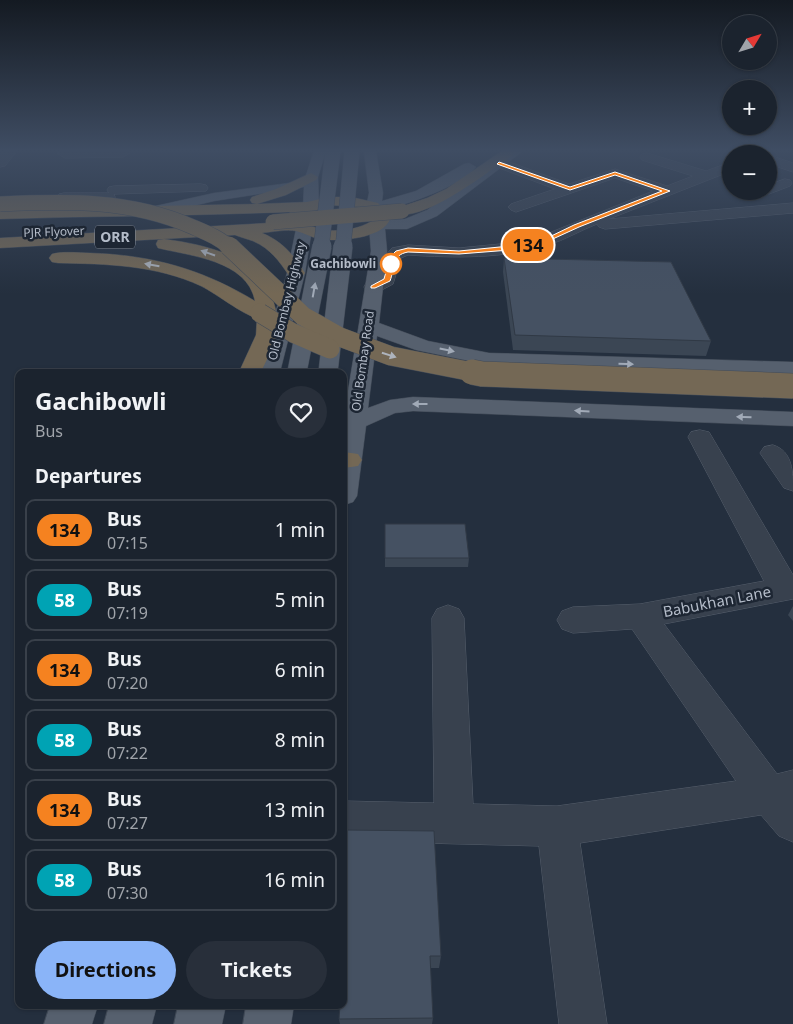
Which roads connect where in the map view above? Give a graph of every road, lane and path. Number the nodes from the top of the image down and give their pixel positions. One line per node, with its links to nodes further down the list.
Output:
1 (86, 199): 2 (street)
2 (109, 199): 21 (highway, ORR); 23 (highway, ORR)
3 (206, 199): 21 (main road)
4 (260, 199): 22 (highway)
5 (308, 199): 17 (main road)
6 (328, 199): 39 (main road, one-way to 6, bridge)
7 (348, 199): 40 (main road, bridge)
8 (375, 199): 18 (main road)
9 (404, 199): 18 (main road)
10 (420, 199): 25 (highway, PJR Flyover, bridge)
11 (437, 199): 30 (highway, PJR Flyover, bridge)
12 (453, 199): 26 (main road)
13 (541, 199): 19 (street)
14 (647, 199): 27 (street)
15 (745, 200): 24 (street)
16 (0, 204): 42 (highway, one-way to 42, bridge)
17 (309, 206): 18 (highway); 22 (highway, ORR); 28 (highway)
18 (375, 207): 26 (highway)
19 (516, 207)
20 (793, 208): 24 (street)
21 (156, 210): 22 (highway, ORR)
22 (209, 211)
23 (0, 214)
24 (713, 215): 27 (street)
25 (0, 225)
26 (378, 225): 28 (highway); 35 (main road, Old Bombay Road)
27 (576, 226): 35 (street)
28 (302, 228): 29 (highway, ORR); 34 (main road, Old Bombay Highway)
29 (230, 229): 31 (highway, ORR); 34 (highway)
30 (0, 234)
31 (66, 241): 32 (highway, ORR); 37 (highway, one-way to 31)
32 (0, 243)
33 (0, 259): 43 (highway, one-way to 33, bridge)
34 (296, 273): 38 (main road, Old Bombay Highway)
35 (373, 287): 36 (main road, Old Bombay Road)
36 (367, 326): 41 (main road, one-way to 41); 45 (main road, Old Bombay Road)
37 (251, 369)
38 (270, 369)
39 (298, 369)
40 (328, 369)
41 (793, 369)
42 (793, 386)
43 (793, 399)
44 (793, 419): 45 (main road, one-way to 45)
45 (354, 422): 48 (main road, Old Bombay Road)
46 (700, 437): 50 (street)
47 (773, 453): 49 (street)
48 (347, 455)
49 (793, 482)
50 (788, 588): 51 (street, Babukhan Lane)
51 (640, 616): 53 (street, Babukhan Lane); 54 (street)
52 (448, 618): 56 (street)
53 (573, 620)
54 (785, 802): 57 (street)
55 (347, 821): 56 (street)
56 (454, 824): 57 (street)
57 (557, 826): 66 (street)
58 (73, 1009): 62 (main road)
59 (132, 1009): 63 (main road)
60 (201, 1009): 64 (main road)
61 (269, 1009): 65 (main road)
62 (68, 1024)
63 (128, 1024)
64 (198, 1024)
65 (267, 1024)
66 (583, 1024)

